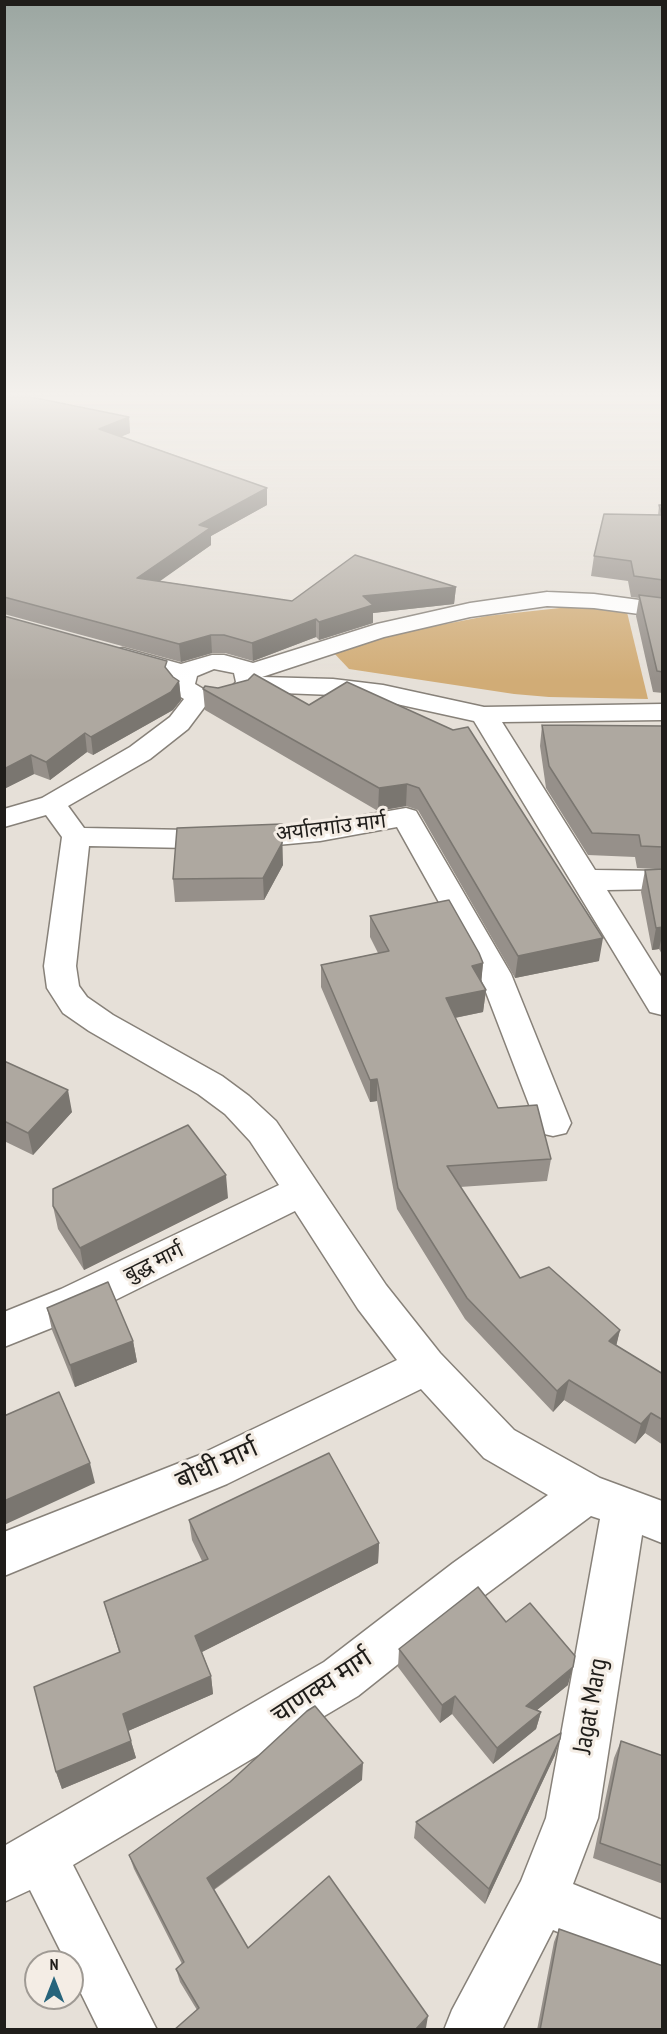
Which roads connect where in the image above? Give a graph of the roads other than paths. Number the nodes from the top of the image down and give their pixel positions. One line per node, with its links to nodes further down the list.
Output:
1 (663, 610): 4 (street)
2 (106, 651): 3 (street)
3 (185, 673): 4 (street); 5 (street)
4 (249, 679): 5 (street); 7 (street)
5 (199, 697): 8 (street)
6 (663, 712): 7 (street)
7 (484, 715): 11 (street)
8 (52, 804): 9 (street); 10 (street)
9 (4, 818)
10 (76, 837): 14 (street, अर्यालगांउ मार्ग); 15 (street)
11 (586, 880): 12 (street); 13 (street)
12 (663, 880)
13 (663, 1004)
14 (553, 1123)
15 (302, 1191): 16 (street, बुद्ध मार्ग); 17 (street)
16 (4, 1330)
17 (426, 1366): 18 (street); 19 (street, बोधी मार्ग)
18 (624, 1508): 20 (street, चाणक्य मार्ग); 21 (street, Jagat Marg)
19 (4, 1554)
20 (23, 1866): 23 (street, चाणक्य मार्ग)
21 (541, 1898): 22 (street); 24 (street, Jagat Marg)
22 (663, 1947)
23 (129, 2030)
24 (472, 2030)

